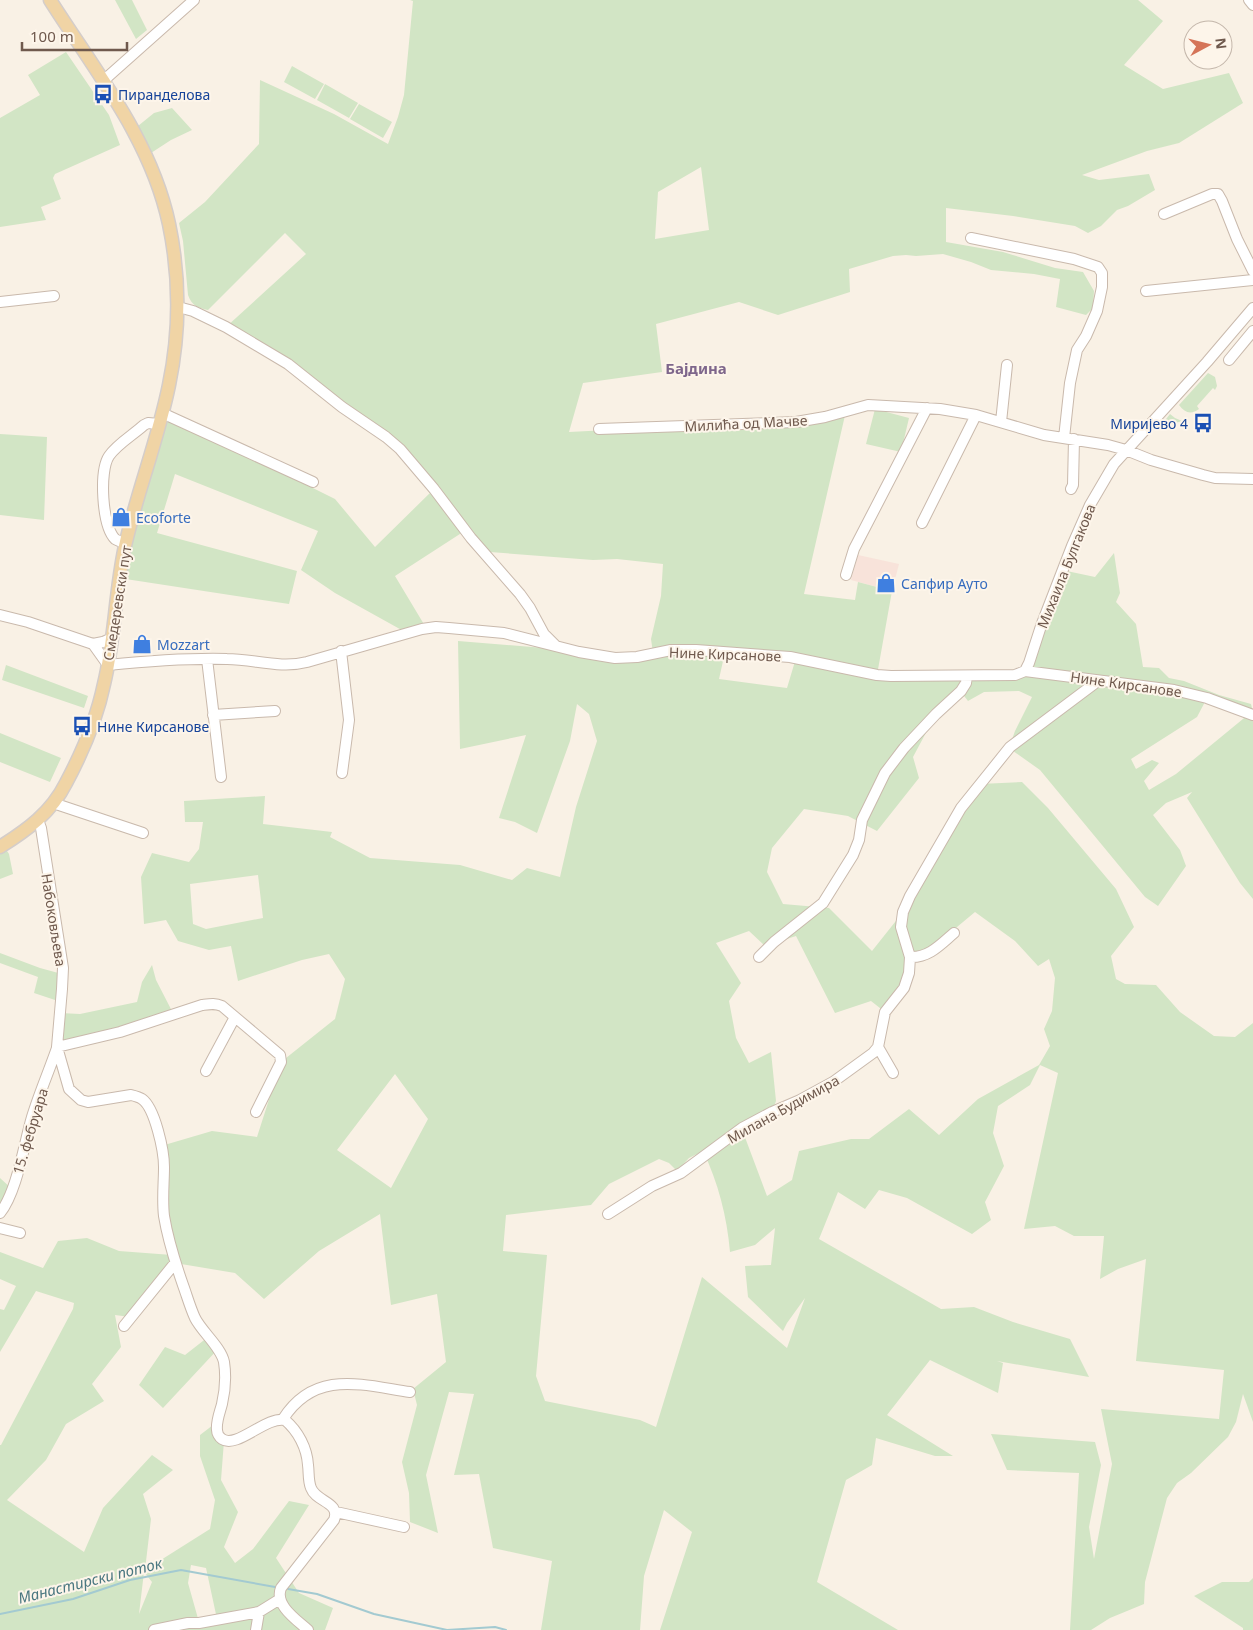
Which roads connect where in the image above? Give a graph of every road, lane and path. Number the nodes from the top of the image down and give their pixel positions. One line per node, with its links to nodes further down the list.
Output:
1 (50, 0): 5 (main road, Смедеревски пут)
2 (194, 0): 5 (street)
3 (1249, 0): 4 (street)
4 (1253, 5)
5 (103, 81): 13 (main road, Смедеревски пут)
6 (1164, 214): 8 (street)
7 (971, 238): 23 (street)
8 (1253, 271)
9 (1253, 280): 10 (street)
10 (1146, 292)
11 (54, 296): 12 (street)
12 (0, 302)
13 (178, 308): 20 (main road, Смедеревски пут); 34 (street)
14 (1253, 308): 24 (street, Михаила Булгакова)
15 (1253, 331): 16 (street)
16 (1228, 360)
17 (1007, 365): 21 (street)
18 (927, 408): 19 (street, Милића од Мачве); 22 (street, Милића од Мачве); 30 (street)
19 (976, 415): 21 (street, Милића од Мачве); 28 (street)
20 (161, 419): 26 (street); 29 (main road, Смедеревски пут); 29 (street)
21 (1002, 422): 23 (street, Милића од Мачве)
22 (599, 429)
23 (1069, 439): 24 (street, Милића од Мачве); 27 (street)
24 (1126, 450): 25 (street, Милића од Мачве); 38 (street, Михаила Булгакова)
25 (1253, 479)
26 (313, 482)
27 (1071, 490)
28 (922, 522)
29 (126, 544): 32 (main road, Смедеревски пут)
30 (846, 575)
31 (0, 615): 33 (street)
32 (112, 638): 33 (street); 37 (main road, Смедеревски пут)
33 (94, 644): 37 (street)
34 (559, 648): 35 (street, Нине Кирсанове); 39 (street, Нине Кирсанове)
35 (341, 651): 36 (street, Нине Кирсанове); 44 (street)
36 (207, 659): 37 (street, Нине Кирсанове); 42 (street)
37 (108, 665): 46 (main road, Смедеревски пут)
38 (1025, 671): 39 (street, Нине Кирсанове); 40 (street, Нине Кирсанове)
39 (967, 676): 51 (street)
40 (1096, 680): 43 (street, Нине Кирсанове); 52 (street)
41 (275, 711): 42 (street)
42 (213, 715): 45 (street)
43 (1253, 715)
44 (342, 773)
45 (221, 777)
46 (53, 804): 47 (main road, Смедеревски пут); 48 (street)
47 (38, 820): 49 (main road, Смедеревски пут); 54 (street, Набоковљева)
48 (143, 832)
49 (0, 847)
50 (954, 933): 52 (street)
51 (759, 957)
52 (910, 957): 55 (street)
53 (235, 1017): 54 (street); 56 (street); 58 (street)
54 (57, 1047): 59 (street, 15. фебруара); 63 (street, Набоковљева)
55 (878, 1047): 57 (street); 60 (street, Милана Будимира)
56 (206, 1071)
57 (893, 1073)
58 (256, 1112)
59 (0, 1213)
60 (608, 1214)
61 (0, 1228): 62 (street)
62 (20, 1233)
63 (175, 1263): 64 (street); 66 (street, Набоковљева)
64 (124, 1326)
65 (410, 1392): 66 (street)
66 (283, 1419): 67 (street)
67 (336, 1512): 68 (street); 69 (street)
68 (404, 1527)
69 (280, 1599): 70 (street); 73 (street)
70 (259, 1612): 71 (street); 72 (street)
71 (154, 1630)
72 (256, 1630)
73 (308, 1630)

